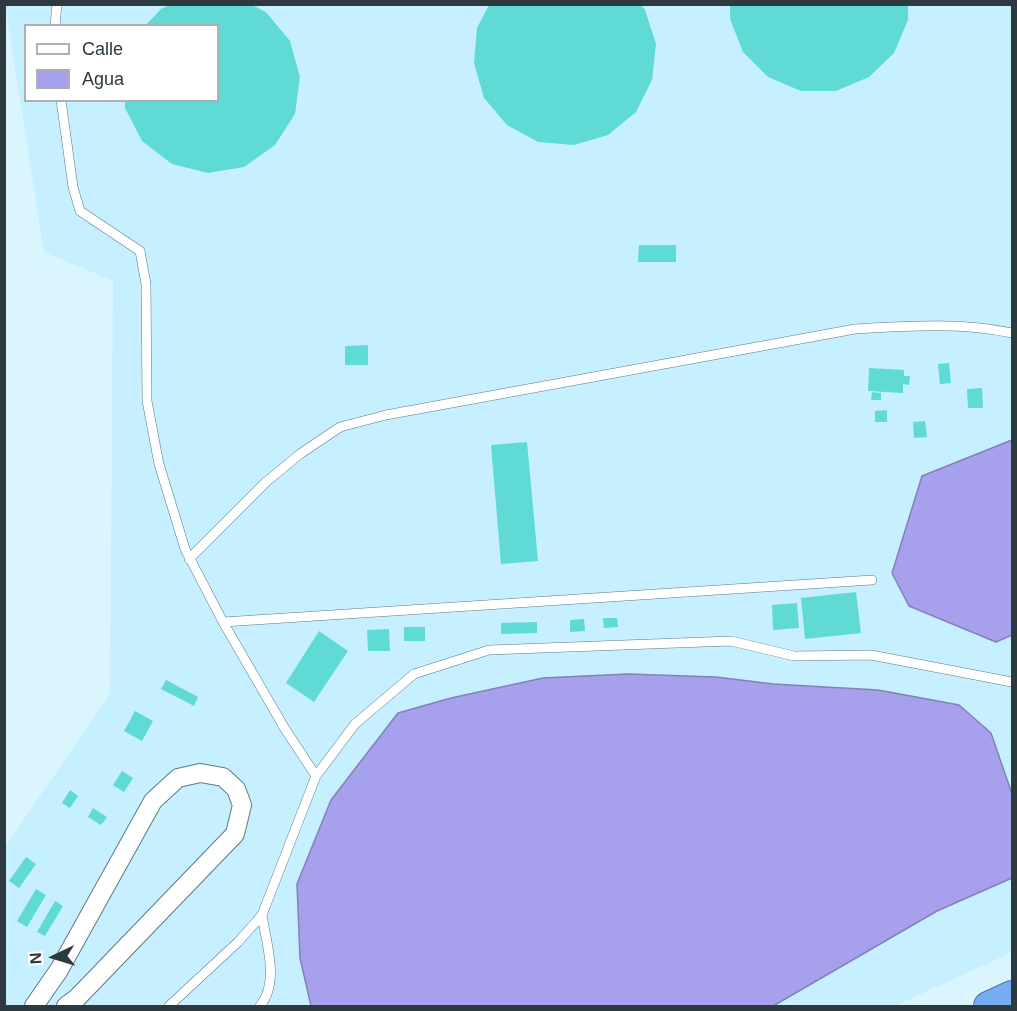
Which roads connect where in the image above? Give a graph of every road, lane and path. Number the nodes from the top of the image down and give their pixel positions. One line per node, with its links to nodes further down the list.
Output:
1 (57, 4): 2 (lane)
2 (55, 24)
3 (61, 102): 5 (lane)
4 (1012, 333): 5 (lane)
5 (189, 559): 7 (lane)
6 (872, 580): 7 (lane)
7 (222, 622): 9 (lane)
8 (1012, 682): 9 (lane)
9 (316, 776): 10 (lane)
10 (262, 915): 14 (lane); 15 (lane)
11 (1012, 995): 16 (highway)
12 (34, 1006): 13 (street)
13 (66, 1006)
14 (169, 1006)
15 (260, 1006)
16 (988, 1006)

